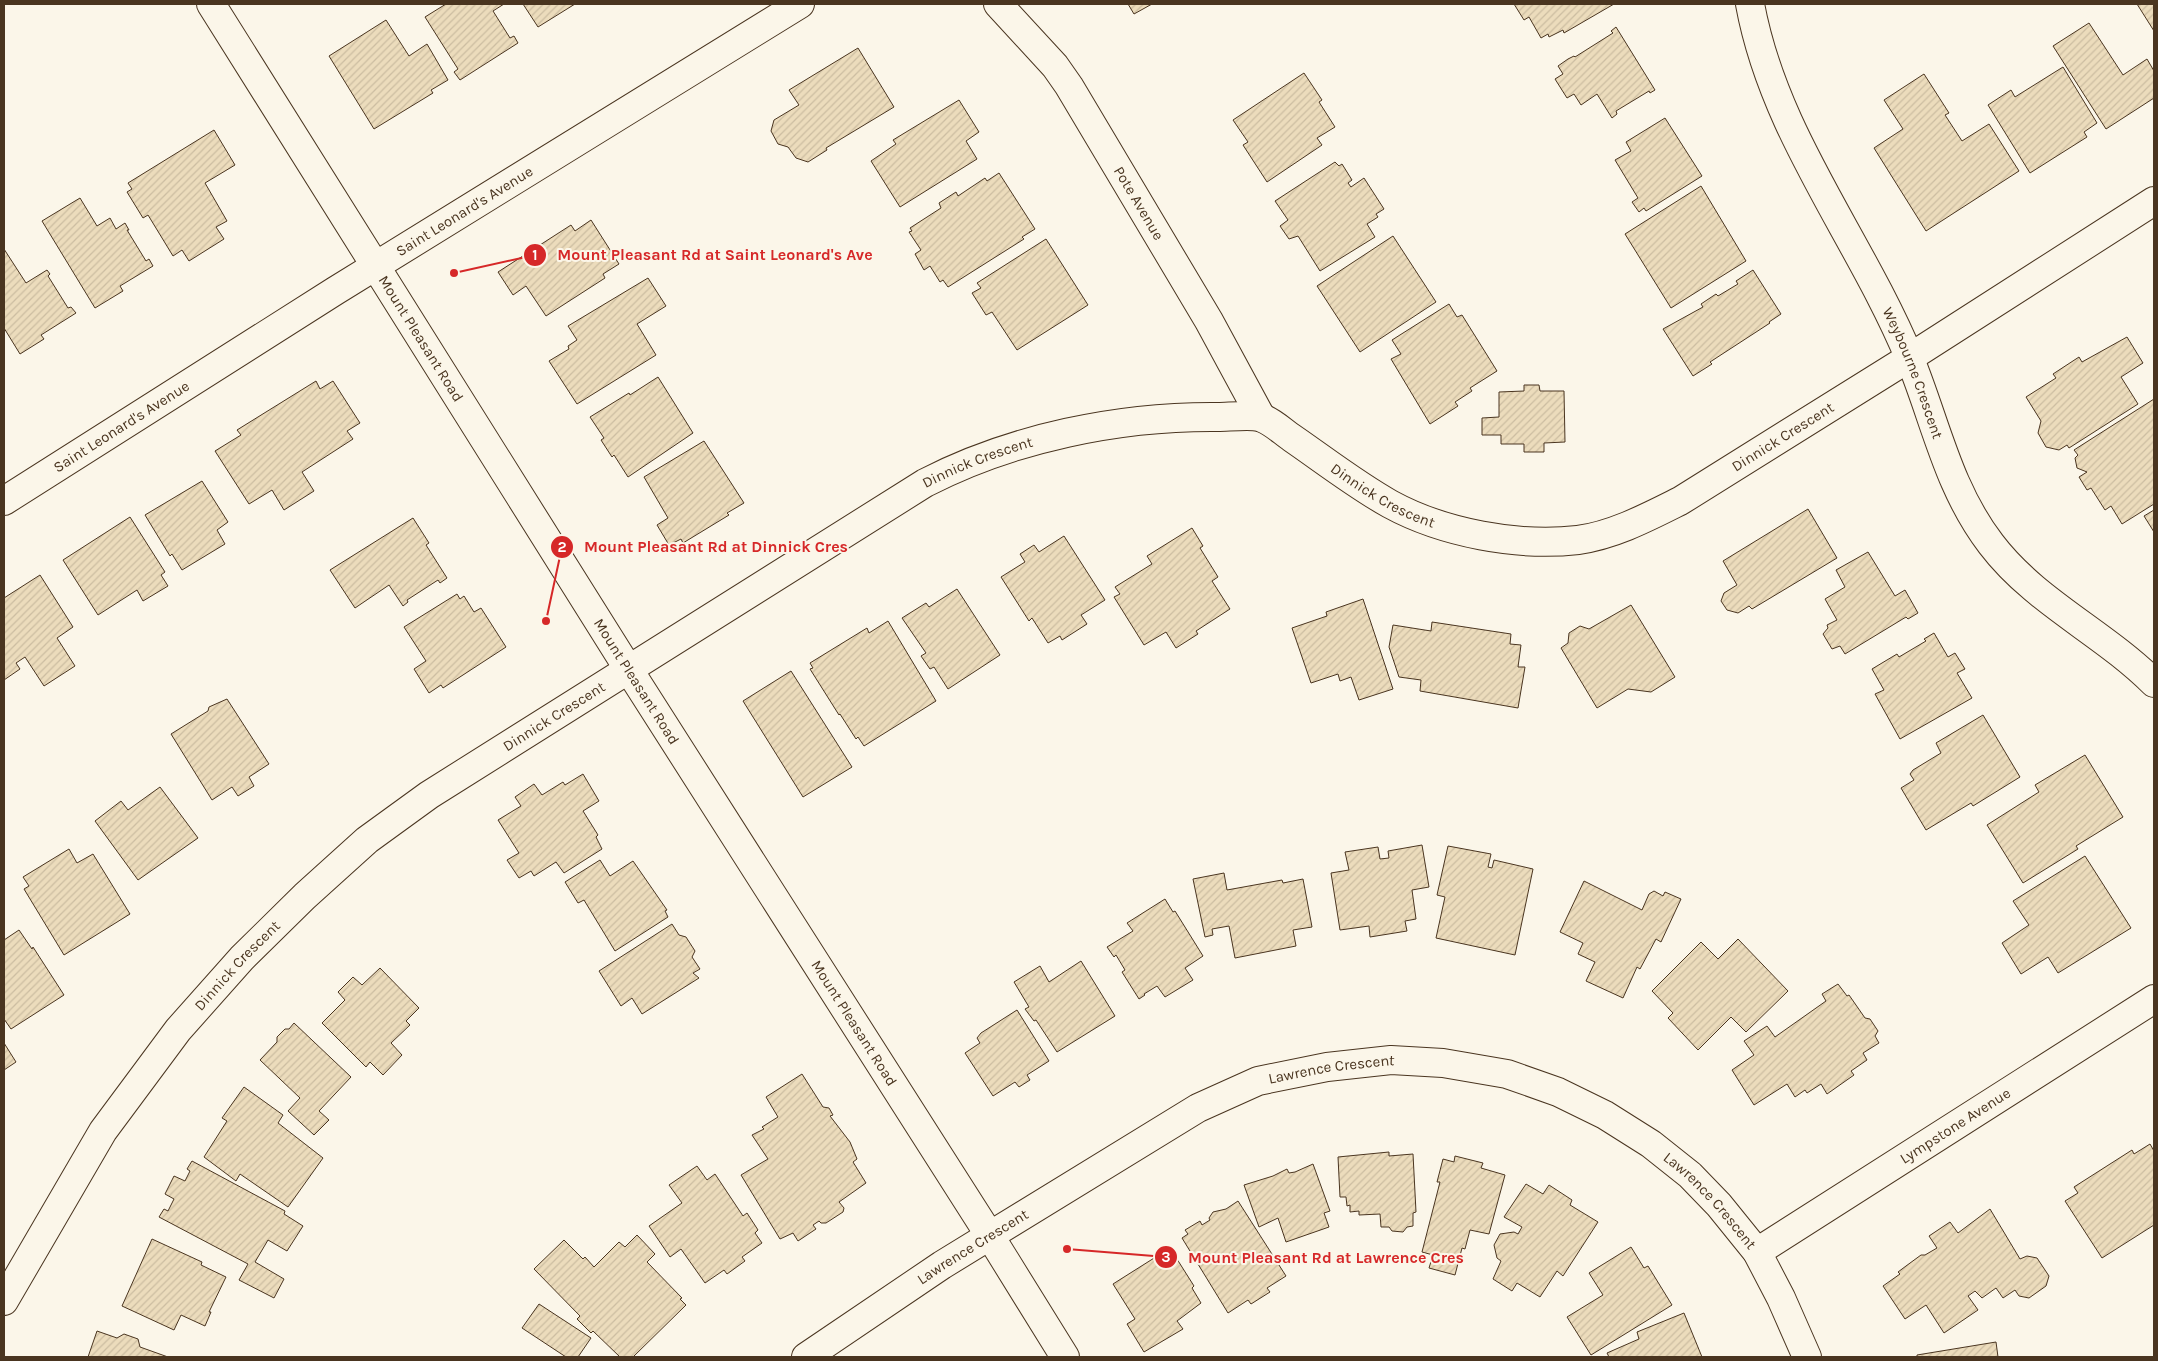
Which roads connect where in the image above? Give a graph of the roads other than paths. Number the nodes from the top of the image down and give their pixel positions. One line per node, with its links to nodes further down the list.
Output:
1 (211, 4): 6 (street, Mount Pleasant Road)
2 (800, 4): 6 (street, Saint Leonard's Avenue)
3 (998, 4): 8 (street, Pote Avenue)
4 (1750, 4): 7 (street, Weybourne Crescent)
5 (2154, 201): 7 (street, Dinnick Crescent)
6 (376, 266): 9 (street, Saint Leonard's Avenue); 10 (street, Mount Pleasant Road)
7 (1910, 358): 8 (street, Dinnick Crescent); 11 (street, Weybourne Crescent)
8 (1261, 417): 10 (street, Dinnick Crescent)
9 (4, 501)
10 (629, 670): 13 (street, Mount Pleasant Road); 15 (street, Dinnick Crescent)
11 (2154, 684)
12 (2154, 999): 14 (street, Lympstone Avenue)
13 (990, 1236): 14 (street, Lawrence Crescent); 16 (street, Lawrence Crescent); 17 (street, Mount Pleasant Road)
14 (1756, 1252): 18 (street, Lawrence Crescent)
15 (4, 1301)
16 (806, 1357)
17 (1065, 1357)
18 (1807, 1357)

